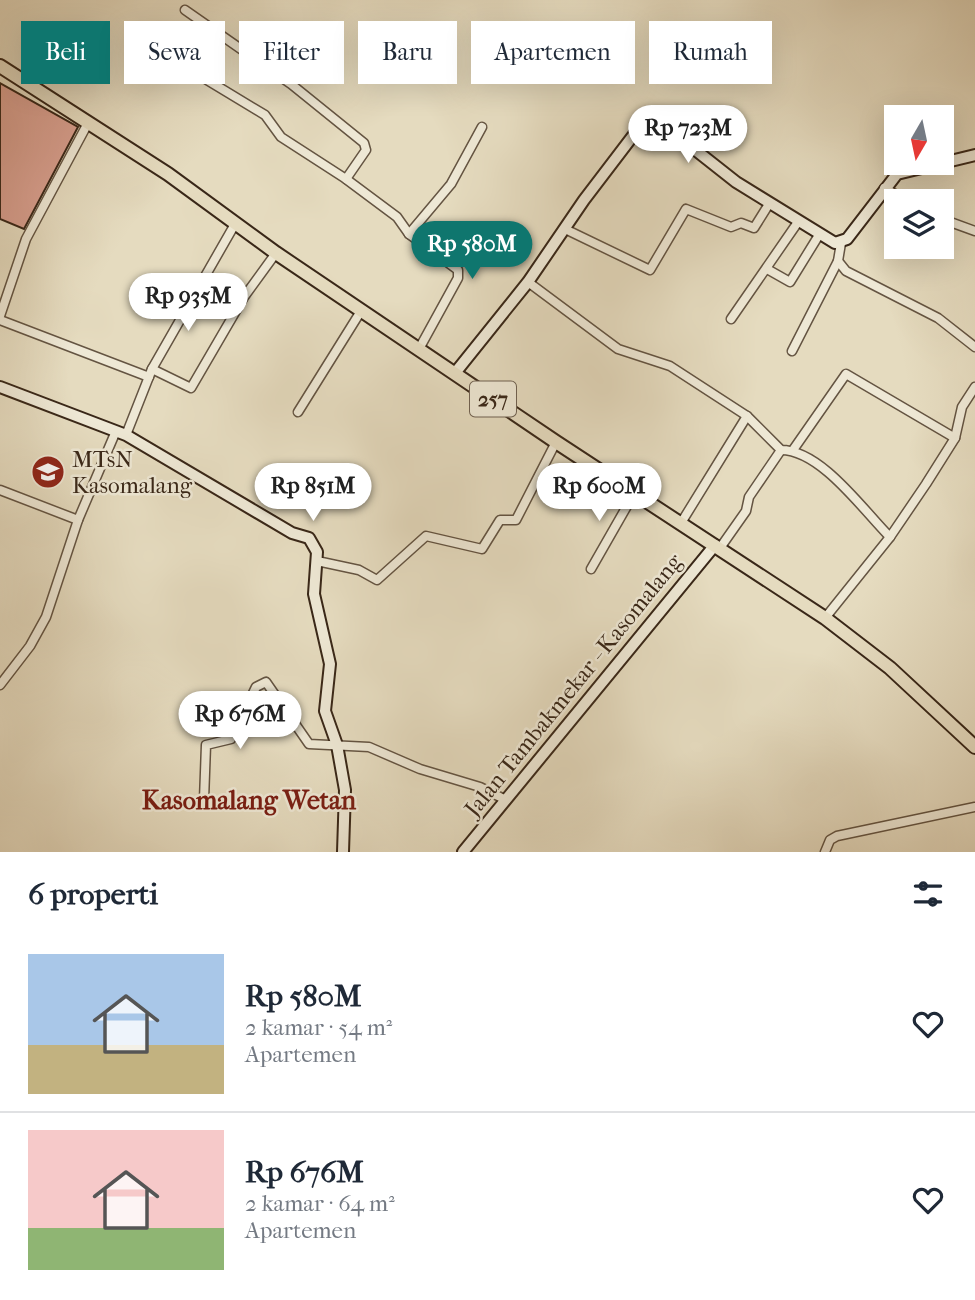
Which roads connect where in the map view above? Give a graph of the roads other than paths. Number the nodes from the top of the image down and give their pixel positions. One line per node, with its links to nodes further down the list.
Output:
1 (184, 10): 7 (street)
2 (0, 66): 4 (main road, 257)
3 (213, 84): 7 (street)
4 (88, 122): 12 (main road, 257); 23 (street)
5 (482, 127): 15 (street)
6 (975, 155): 8 (street)
7 (346, 179): 15 (street)
8 (884, 188): 17 (street)
9 (769, 204): 10 (street); 13 (street); 13 (street)
10 (798, 222): 16 (street); 20 (street)
11 (954, 223): 14 (street)
12 (235, 224): 18 (main road, 257); 28 (street)
13 (565, 229): 21 (street)
14 (975, 231)
15 (409, 234): 26 (street)
16 (819, 235): 17 (street); 20 (street)
17 (841, 243): 19 (street)
18 (276, 253): 22 (main road, 257); 28 (street)
19 (838, 261): 25 (street); 27 (street)
20 (767, 270): 24 (street)
21 (528, 282): 29 (street); 33 (street)
22 (361, 311): 26 (main road, 257); 32 (street)
23 (0, 318): 28 (street)
24 (731, 319)
25 (975, 347)
26 (419, 349): 29 (main road, 257)
27 (792, 351)
28 (150, 373): 34 (street)
29 (455, 373): 36 (main road, 257)
30 (0, 387): 34 (street)
31 (975, 387): 35 (street)
32 (298, 412)
33 (747, 416): 37 (street); 42 (street)
34 (121, 433): 41 (street); 45 (street)
35 (955, 438): 38 (street); 43 (street)
36 (556, 442): 40 (main road, 257); 45 (street)
37 (781, 450): 38 (street); 44 (street)
38 (793, 450): 43 (street)
39 (0, 490): 41 (street)
40 (635, 492): 42 (main road, 257); 46 (street)
41 (78, 520): 48 (street)
42 (681, 523): 44 (main road, 257)
43 (890, 537): 47 (street)
44 (718, 546): 47 (main road, 257); 52 (street, Jalan Tambakmekar - Kasomalang)
45 (317, 561): 49 (street)
46 (591, 569)
47 (825, 618): 50 (main road, 257)
48 (0, 685)
49 (337, 745): 51 (street); 52 (street); 54 (street)
50 (975, 747)
51 (204, 800)
52 (506, 800): 55 (street, Jalan Tambakmekar - Kasomalang)
53 (975, 807): 56 (street)
54 (343, 852)
55 (463, 852)
56 (825, 852)

